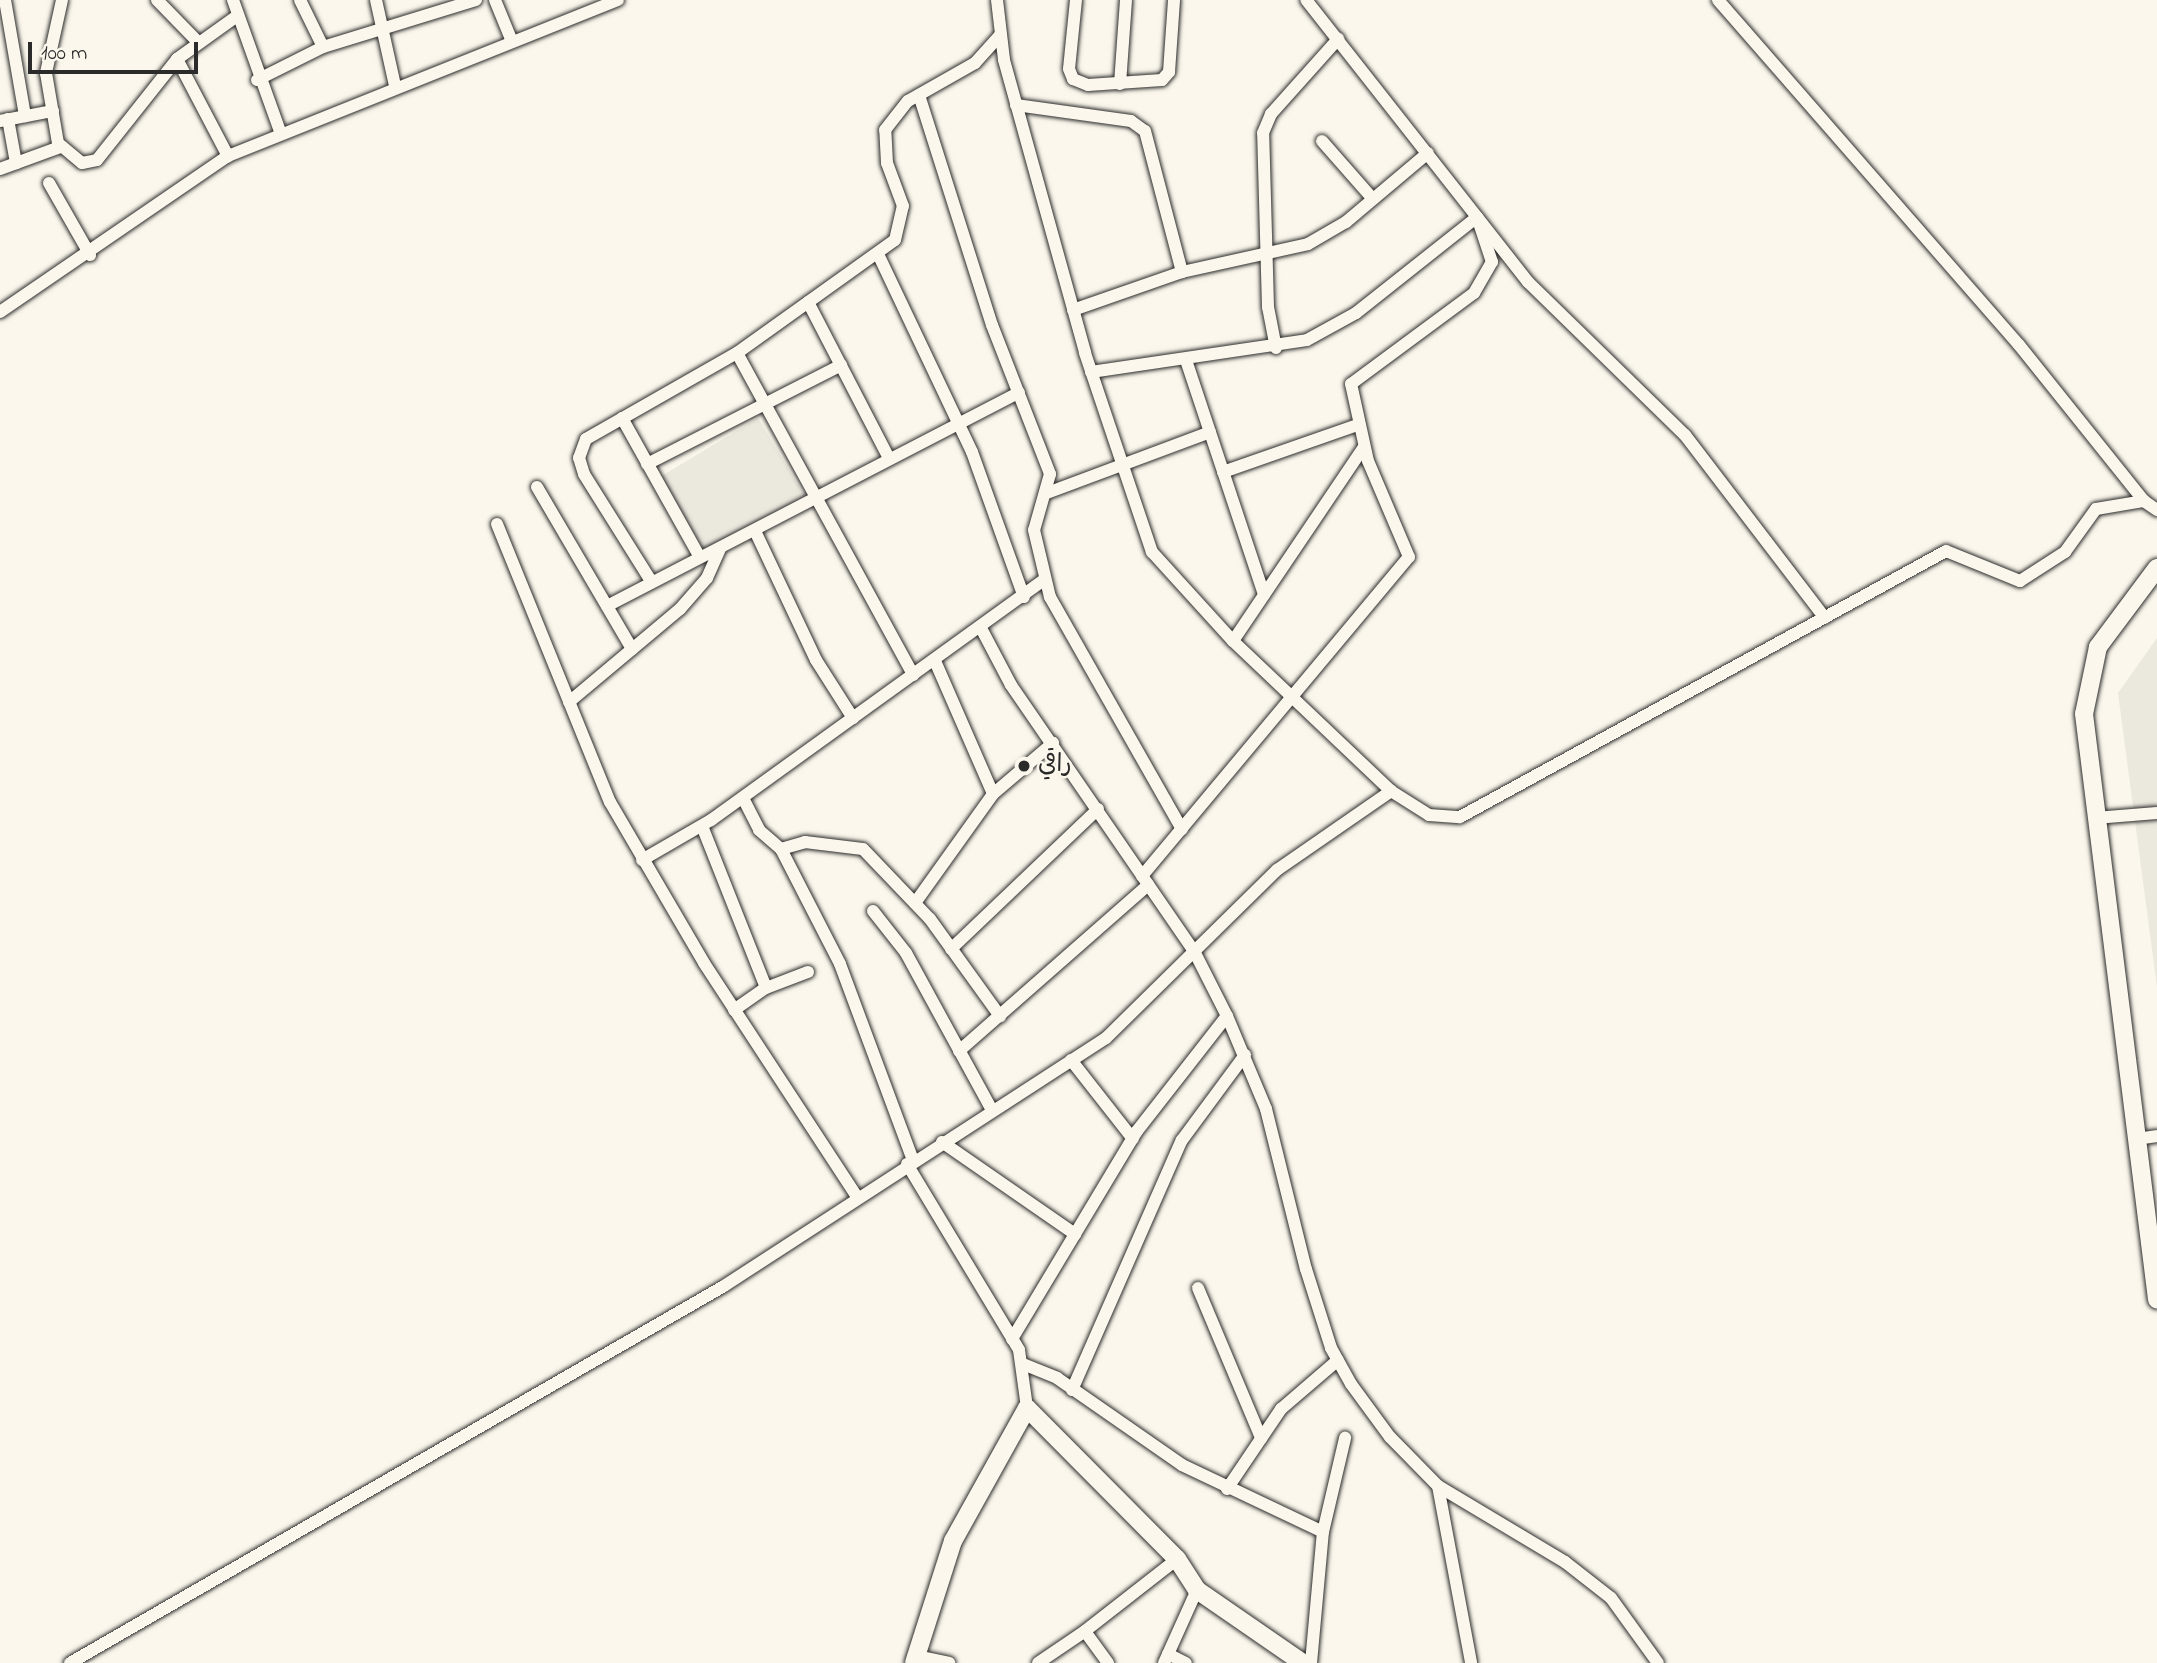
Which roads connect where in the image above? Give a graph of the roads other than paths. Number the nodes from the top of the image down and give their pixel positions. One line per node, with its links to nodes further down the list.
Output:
1 (5, 0): 31 (street)
2 (62, 0): 30 (street)
3 (157, 0): 22 (street)
4 (233, 0): 17 (street)
5 (300, 0): 23 (street)
6 (376, 0): 18 (street)
7 (476, 0): 16 (street)
8 (495, 0): 20 (street)
9 (618, 0): 20 (street)
10 (997, 0): 19 (street)
11 (1076, 0): 26 (street)
12 (1126, 0): 26 (street)
13 (1174, 0): 26 (street)
14 (1306, 0): 21 (street)
15 (1718, 0): 69 (street)
16 (445, 5): 18 (street)
17 (237, 16): 22 (street); 25 (street)
18 (380, 28): 23 (street); 27 (street)
19 (1000, 35): 28 (street); 29 (street)
20 (512, 39): 27 (street)
21 (1338, 39): 36 (street); 45 (street)
22 (199, 43): 24 (street)
23 (323, 47): 25 (street)
24 (177, 59): 35 (street); 37 (street)
25 (257, 80): 33 (street)
26 (1120, 84)
27 (396, 86): 33 (street)
28 (919, 95): 43 (street); 55 (street)
29 (1016, 105): 46 (street); 48 (street)
30 (53, 111): 31 (street); 35 (street)
31 (25, 116): 32 (street)
32 (4, 120): 38 (street)
33 (281, 134): 37 (street)
34 (1322, 141): 41 (street)
35 (60, 147): 38 (street)
36 (1428, 153): 41 (street); 42 (street)
37 (228, 156): 44 (street)
38 (16, 163): 39 (street)
39 (0, 169)
40 (49, 183): 44 (street)
41 (1373, 199): 45 (street)
42 (1477, 217): 50 (street); 59 (street); 81 (street)
43 (877, 254): 47 (street); 58 (street)
44 (90, 255): 49 (street)
45 (1266, 257): 46 (street); 50 (street)
46 (1182, 272): 48 (street)
47 (808, 302): 51 (street); 53 (street)
48 (1073, 310): 54 (street)
49 (0, 312)
50 (1276, 348): 52 (street)
51 (737, 353): 56 (street); 57 (street)
52 (1186, 360): 54 (street); 60 (street)
53 (841, 365): 56 (street); 62 (street)
54 (1091, 372): 64 (street)
55 (1019, 392): 58 (street); 67 (street)
56 (766, 404): 63 (street); 68 (street)
57 (622, 418): 63 (street); 77 (street)
58 (957, 423): 62 (street); 79 (street)
59 (1357, 425): 61 (street); 65 (street)
60 (1210, 432): 64 (street); 65 (street)
61 (1364, 447): 78 (street); 87 (street)
62 (890, 458): 68 (street)
63 (647, 464): 74 (street)
64 (1122, 464): 67 (street); 83 (street)
65 (1223, 472): 78 (street)
66 (537, 487): 80 (street)
67 (1047, 493): 76 (street)
68 (816, 496): 72 (street); 86 (street)
69 (2144, 501): 70 (street); 81 (street)
70 (2157, 510)
71 (497, 524): 88 (street)
72 (756, 533): 73 (street); 89 (street)
73 (720, 549): 74 (street); 84 (street)
74 (699, 556): 77 (street)
75 (2157, 568): 96 (street)
76 (1044, 580): 79 (street); 98 (street)
77 (651, 581): 80 (street)
78 (1264, 594): 83 (street)
79 (1024, 597): 82 (street)
80 (607, 606): 84 (street)
81 (1825, 618): 91 (street)
82 (982, 630): 85 (street); 90 (street)
83 (1233, 641): 87 (street)
84 (632, 649): 88 (street)
85 (935, 661): 86 (street); 92 (street)
86 (913, 675): 89 (street)
87 (1294, 699): 91 (street); 98 (street)
88 (569, 702): 100 (street)
89 (853, 718): 93 (street)
90 (1053, 743): 92 (street); 94 (street)
91 (1391, 790): 105 (street)
92 (993, 794): 102 (street)
93 (743, 798): 97 (street); 99 (street)
94 (1098, 809): 101 (street); 104 (street)
95 (2157, 813): 96 (street)
96 (2095, 818): 117 (street)
97 (702, 826): 100 (street); 107 (street)
98 (1182, 829): 101 (street)
99 (781, 849): 102 (street); 119 (street)
100 (642, 860): 108 (street)
101 (1145, 880): 105 (street); 109 (street)
102 (915, 903): 104 (street)
103 (873, 911): 111 (street)
104 (951, 949): 109 (street)
105 (1194, 951): 110 (street); 113 (street)
106 (808, 972): 107 (street)
107 (766, 988): 108 (street)
108 (734, 1010): 120 (street)
109 (1000, 1016): 111 (street)
110 (1227, 1016): 112 (street); 116 (street)
111 (959, 1051): 114 (street)
112 (1245, 1055): 125 (street); 127 (street)
113 (1071, 1060): 114 (street); 116 (street)
114 (992, 1110): 118 (street)
115 (2157, 1136): 117 (street)
116 (1133, 1139): 121 (street)
117 (2136, 1139): 123 (street)
118 (942, 1142): 119 (street); 121 (street)
119 (910, 1162): 120 (street); 124 (street)
120 (857, 1197): 140 (street)
121 (1075, 1234): 124 (street)
122 (1198, 1288): 129 (street)
123 (2157, 1298)
124 (1012, 1339): 126 (street)
125 (1338, 1360): 129 (street); 131 (street)
126 (1023, 1364): 127 (street); 128 (street)
127 (1072, 1390): 132 (street)
128 (1027, 1408): 134 (street); 138 (street)
129 (1261, 1438): 132 (street)
130 (1345, 1438): 133 (street)
131 (1438, 1486): 145 (street); 146 (street)
132 (1227, 1489): 133 (street)
133 (1323, 1532): 139 (street)
134 (1177, 1559): 135 (street); 136 (street)
135 (1197, 1590): 137 (street); 139 (street)
136 (1085, 1631): 142 (street); 143 (street)
137 (1166, 1658): 144 (street)
138 (915, 1660): 141 (street)
139 (1301, 1662)
140 (70, 1663)
141 (949, 1663)
142 (1038, 1663)
143 (1108, 1663)
144 (1186, 1663)
145 (1471, 1663)
146 (1658, 1663)

